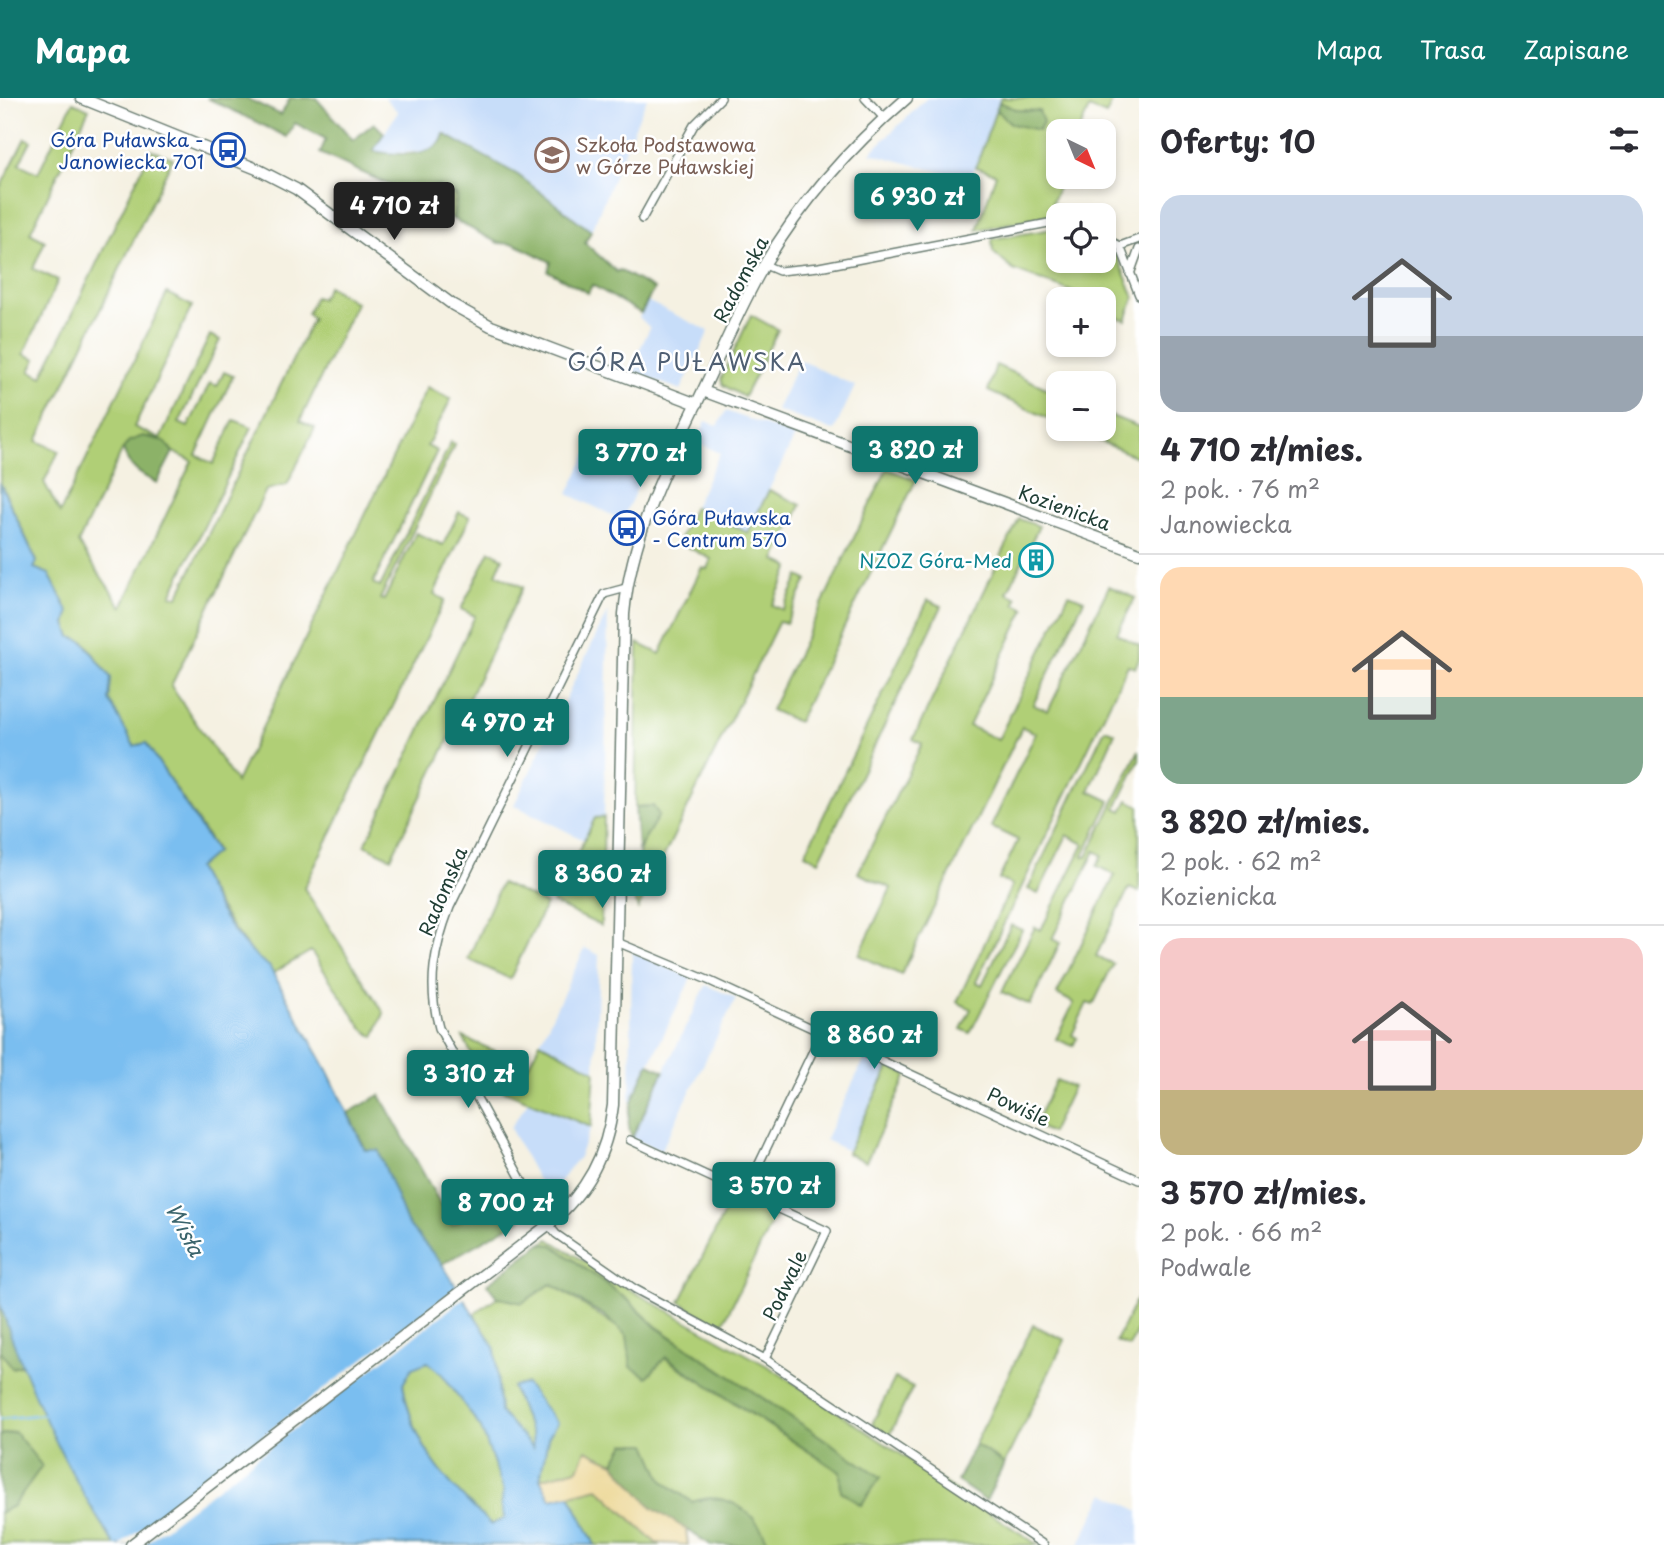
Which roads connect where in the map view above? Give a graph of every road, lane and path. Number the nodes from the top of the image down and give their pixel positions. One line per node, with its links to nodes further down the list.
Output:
1 (81, 98): 16 (main road)
2 (720, 98): 6 (street)
3 (865, 98): 5 (street)
4 (906, 98): 5 (main road, Radomska)
5 (884, 118): 12 (main road, Radomska)
6 (642, 219)
7 (1046, 223): 12 (street)
8 (1139, 239): 10 (street)
9 (1116, 244): 10 (street)
10 (1120, 246): 13 (street)
11 (1139, 249): 13 (street)
12 (765, 265): 15 (main road, Radomska)
13 (1130, 274): 14 (street)
14 (1139, 295)
15 (702, 391): 16 (main road, Radomska); 17 (main road, Kozienicka)
16 (696, 404): 18 (main road, Radomska)
17 (1139, 553)
18 (626, 588): 19 (main road, Radomska); 24 (street, Radomska)
19 (617, 942): 20 (street, Powiśle); 24 (main road, Radomska)
20 (822, 1032): 22 (street, Powiśle); 23 (street)
21 (629, 1140): 23 (street, Podwale)
22 (1139, 1180)
23 (746, 1193): 25 (street, Podwale)
24 (548, 1225): 25 (street); 26 (main road, Radomska)
25 (765, 1359): 27 (street)
26 (131, 1545)
27 (1044, 1545)

